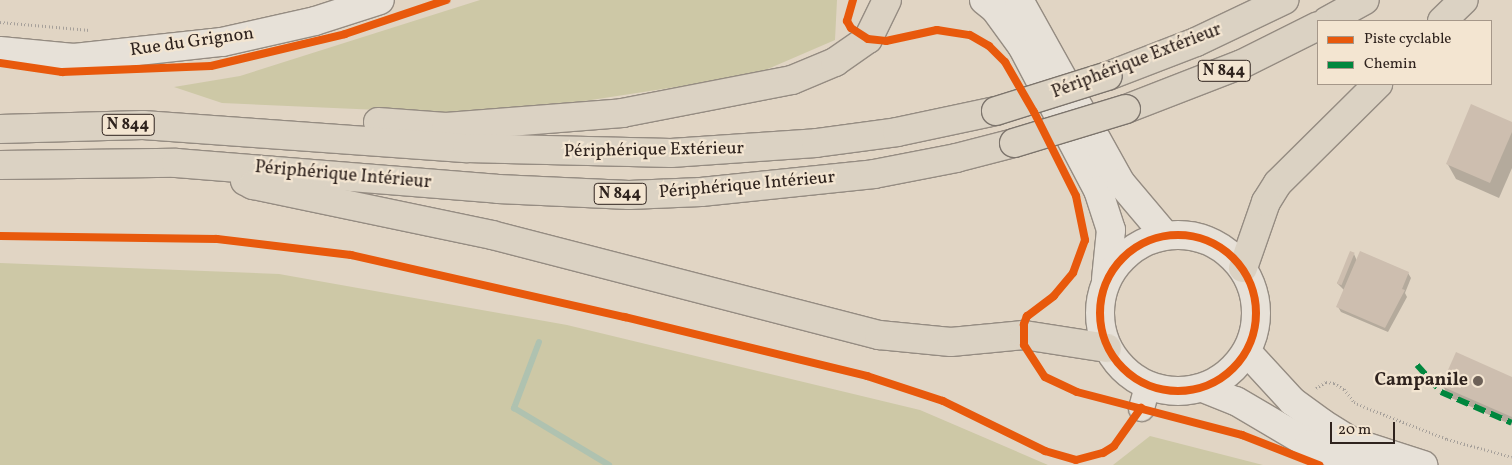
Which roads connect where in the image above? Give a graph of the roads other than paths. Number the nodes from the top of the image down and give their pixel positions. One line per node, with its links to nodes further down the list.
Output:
1 (380, 0): 11 (main road, Rue du Grignon)
2 (887, 0): 14 (highway)
3 (984, 0): 19 (main road)
4 (1019, 0): 17 (main road)
5 (1284, 0): 14 (highway, Périphérique Extérieur / N 844, bridge)
6 (1365, 0): 8 (highway)
7 (1464, 0): 9 (highway)
8 (1329, 20)
9 (1443, 20)
10 (1317, 26): 16 (highway, Périphérique Intérieur / N 844, bridge)
11 (0, 51)
12 (1377, 85): 18 (highway)
13 (0, 129): 14 (highway, Périphérique Extérieur / N 844)
14 (257, 131)
15 (0, 165): 16 (highway, Périphérique Intérieur / N 844)
16 (222, 167): 20 (highway)
17 (1165, 235): 18 (main road); 19 (main road)
18 (1242, 268): 21 (main road)
19 (1106, 279): 20 (main road)
20 (1107, 348): 22 (main road)
21 (1247, 352): 22 (main road); 24 (main road)
22 (1203, 388): 23 (main road)
23 (1364, 465)
24 (1422, 465)

